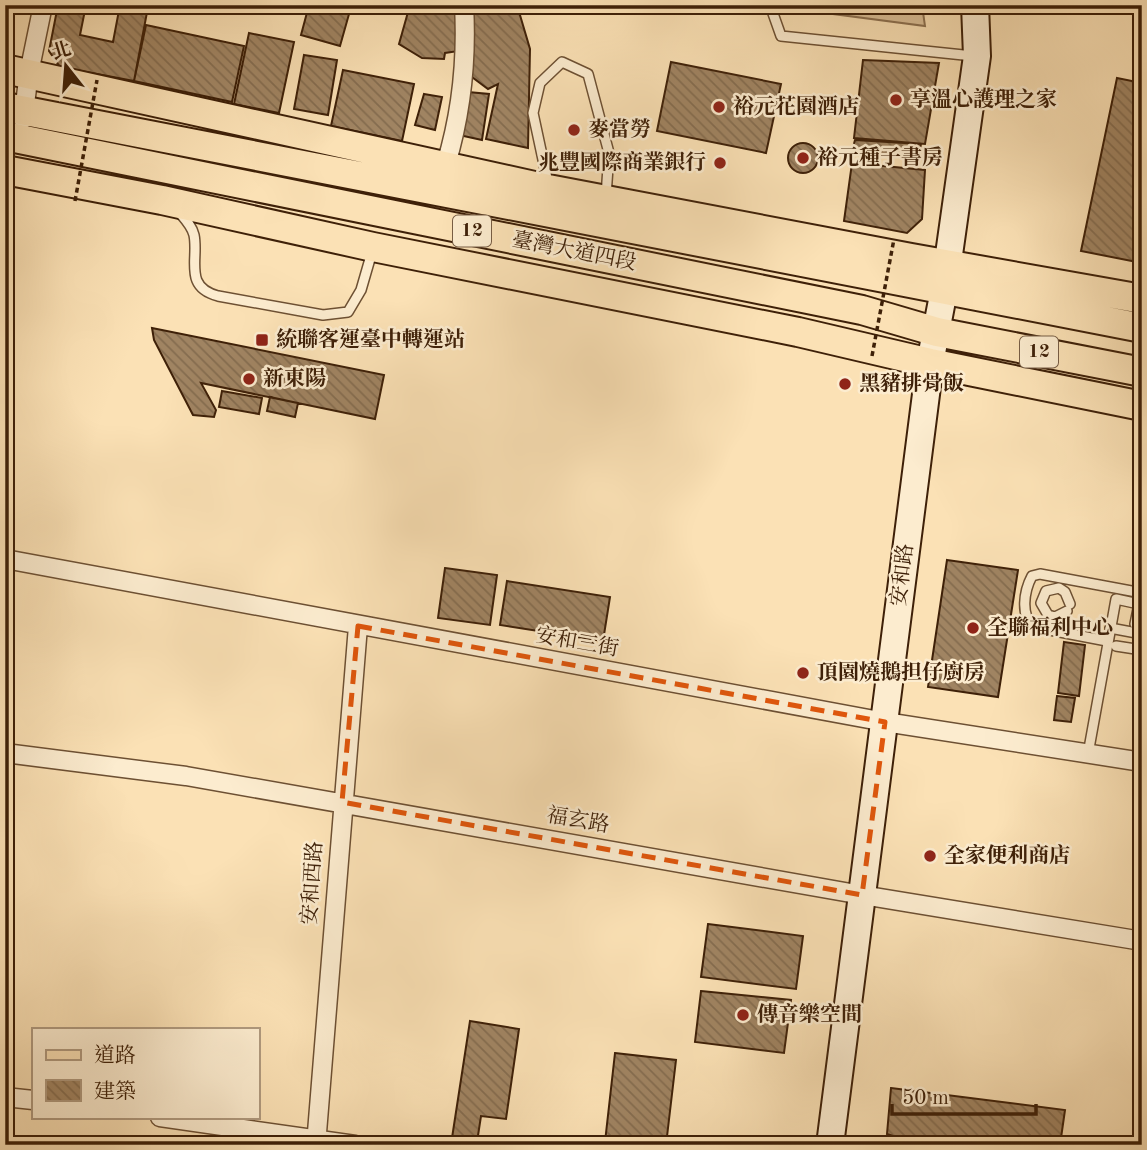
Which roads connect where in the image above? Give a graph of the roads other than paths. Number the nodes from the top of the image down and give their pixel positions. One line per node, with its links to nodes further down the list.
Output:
1 (43, 5): 6 (street)
2 (464, 5): 9 (street)
3 (771, 5): 5 (lane)
4 (975, 5): 5 (main road, 安和路)
5 (977, 56): 15 (main road, 安和路)
6 (17, 71): 7 (street); 9 (main road, 臺灣大道四段 / 12)
7 (15, 110): 8 (street); 15 (main road, 臺灣大道四段 / 12)
8 (9, 141): 18 (main road, 臺灣大道四段 / 12)
9 (446, 164): 11 (main road, 臺灣大道四段 / 12)
10 (5, 170): 12 (main road, 臺灣大道四段 / 12)
11 (548, 189): 13 (main road, 臺灣大道四段 / 12); 13 (lane)
12 (162, 200): 14 (main road, 臺灣大道四段 / 12); 14 (lane)
13 (605, 200): 15 (main road, 臺灣大道四段 / 12)
14 (373, 247): 19 (main road, 臺灣大道四段 / 12)
15 (946, 277): 16 (main road, 臺灣大道四段); 17 (main road, 臺灣大道四段 / 12); 18 (main road, 安和路)
16 (1142, 299)
17 (1142, 328)
18 (937, 332): 19 (main road, 安和路); 20 (main road, 臺灣大道四段 / 12)
19 (930, 363): 21 (main road, 臺灣大道四段); 30 (main road, 安和路)
20 (1142, 372)
21 (1142, 406)
22 (5, 559): 24 (street, 安和三街)
23 (1142, 593): 28 (lane)
24 (358, 625): 30 (street, 安和三街); 34 (street, 安和西路)
25 (1142, 625): 26 (lane)
26 (1110, 628): 27 (lane); 28 (lane)
27 (1142, 634)
28 (1112, 643): 29 (lane); 32 (lane)
29 (1142, 650)
30 (885, 722): 32 (street, 安和三街); 35 (main road, 安和路)
31 (5, 753): 34 (street, 福玄路)
32 (1088, 754): 33 (street, 安和三街)
33 (1142, 762)
34 (342, 802): 35 (street, 福玄路); 40 (street, 安和西路)
35 (862, 895): 36 (street, 福玄路); 42 (main road, 安和路)
36 (1142, 941)
37 (5, 1097): 38 (street)
38 (32, 1100)
39 (166, 1118): 40 (street)
40 (316, 1142): 41 (street)
41 (355, 1145)
42 (830, 1145)

